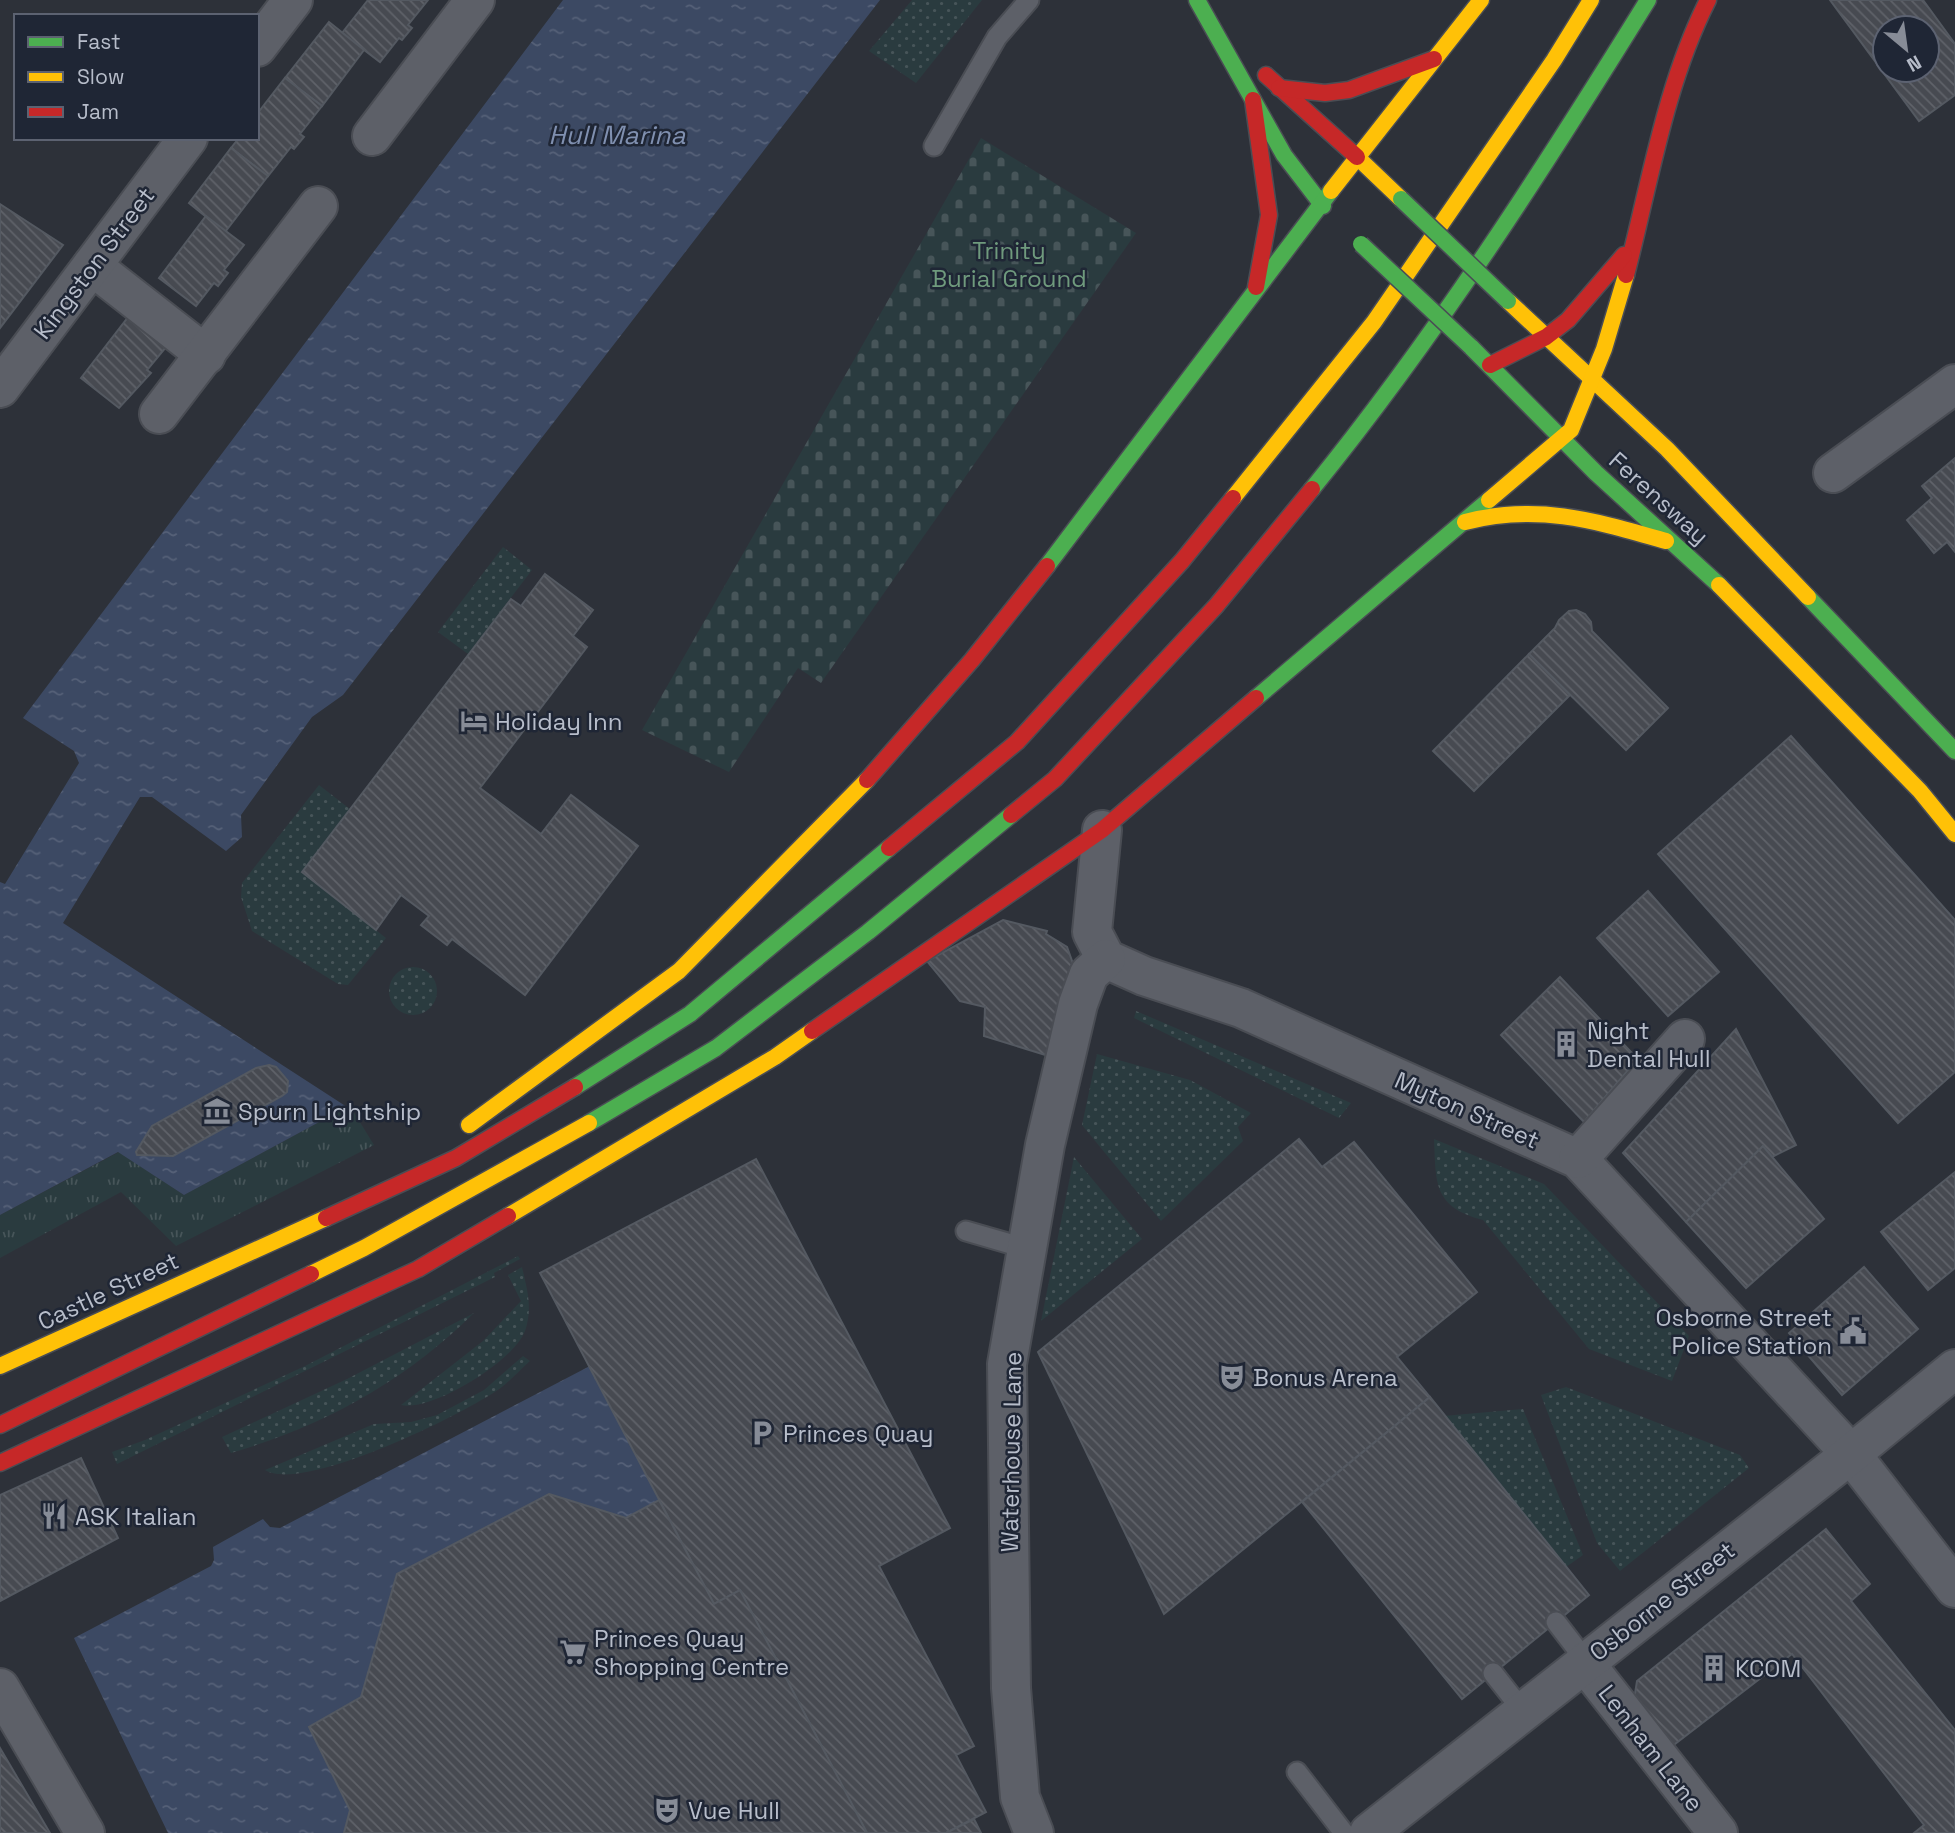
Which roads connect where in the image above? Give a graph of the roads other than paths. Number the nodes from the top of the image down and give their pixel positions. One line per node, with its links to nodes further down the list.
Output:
1 (293, 0): 9 (street)
2 (1029, 0): 15 (lane)
3 (1198, 0): 11 (main road); 12 (main road)
4 (1481, 0): 10 (main road)
5 (1591, 0): 44 (main road)
6 (1648, 0): 47 (main road)
7 (1708, 0): 20 (main road)
8 (457, 6): 13 (street)
9 (259, 44)
10 (1434, 59): 11 (main road); 16 (main road)
11 (1279, 88): 16 (main road)
12 (1253, 100): 18 (main road); 22 (main road)
13 (372, 136)
14 (186, 140): 21 (street, Kingston Street)
15 (934, 146)
16 (1357, 157): 18 (main road); 23 (main road, bridge)
17 (318, 206): 24 (street)
18 (1328, 211): 22 (main road)
19 (1356, 239): 25 (main road, Ferensway, bridge)
20 (1632, 245): 23 (main road); 26 (main road)
21 (92, 265): 24 (street); 28 (street, Kingston Street)
22 (1253, 296): 39 (main road)
23 (1546, 337): 25 (main road); 26 (main road)
24 (206, 355): 29 (street)
25 (1490, 365): 30 (main road, Ferensway)
26 (1594, 384): 30 (main road); 34 (main road, Ferensway)
27 (1955, 384): 31 (street)
28 (0, 388)
29 (159, 414)
30 (1561, 438): 32 (main road); 33 (main road, Ferensway)
31 (1833, 473)
32 (1462, 523): 33 (main road); 35 (main road)
33 (1675, 543): 36 (main road, Ferensway)
34 (1955, 751)
35 (1102, 830): 37 (street); 49 (main road)
36 (1955, 834)
37 (1107, 959): 40 (street, Myton Street); 43 (street, Waterhouse Lane)
38 (1685, 1039): 40 (street)
39 (456, 1133)
40 (1578, 1159): 48 (street, Myton Street)
41 (411, 1160): 44 (main road)
42 (966, 1231): 43 (lane)
43 (1028, 1249): 58 (street, Waterhouse Lane)
44 (236, 1257): 45 (main road, Castle Street)
45 (0, 1366)
46 (1955, 1369): 48 (street, Osborne Street)
47 (0, 1425)
48 (1851, 1454): 50 (street, Myton Street); 52 (street, Osborne Street)
49 (0, 1463)
50 (1955, 1588)
51 (1556, 1622): 52 (lane)
52 (1585, 1662): 55 (street, Osborne Street); 61 (street, Lenham Lane)
53 (1493, 1673): 55 (lane)
54 (0, 1688): 57 (street)
55 (1523, 1711): 60 (street, Osborne Street)
56 (1297, 1772): 59 (lane)
57 (85, 1833)
58 (1034, 1833)
59 (1343, 1833)
60 (1369, 1833)
61 (1718, 1833)

